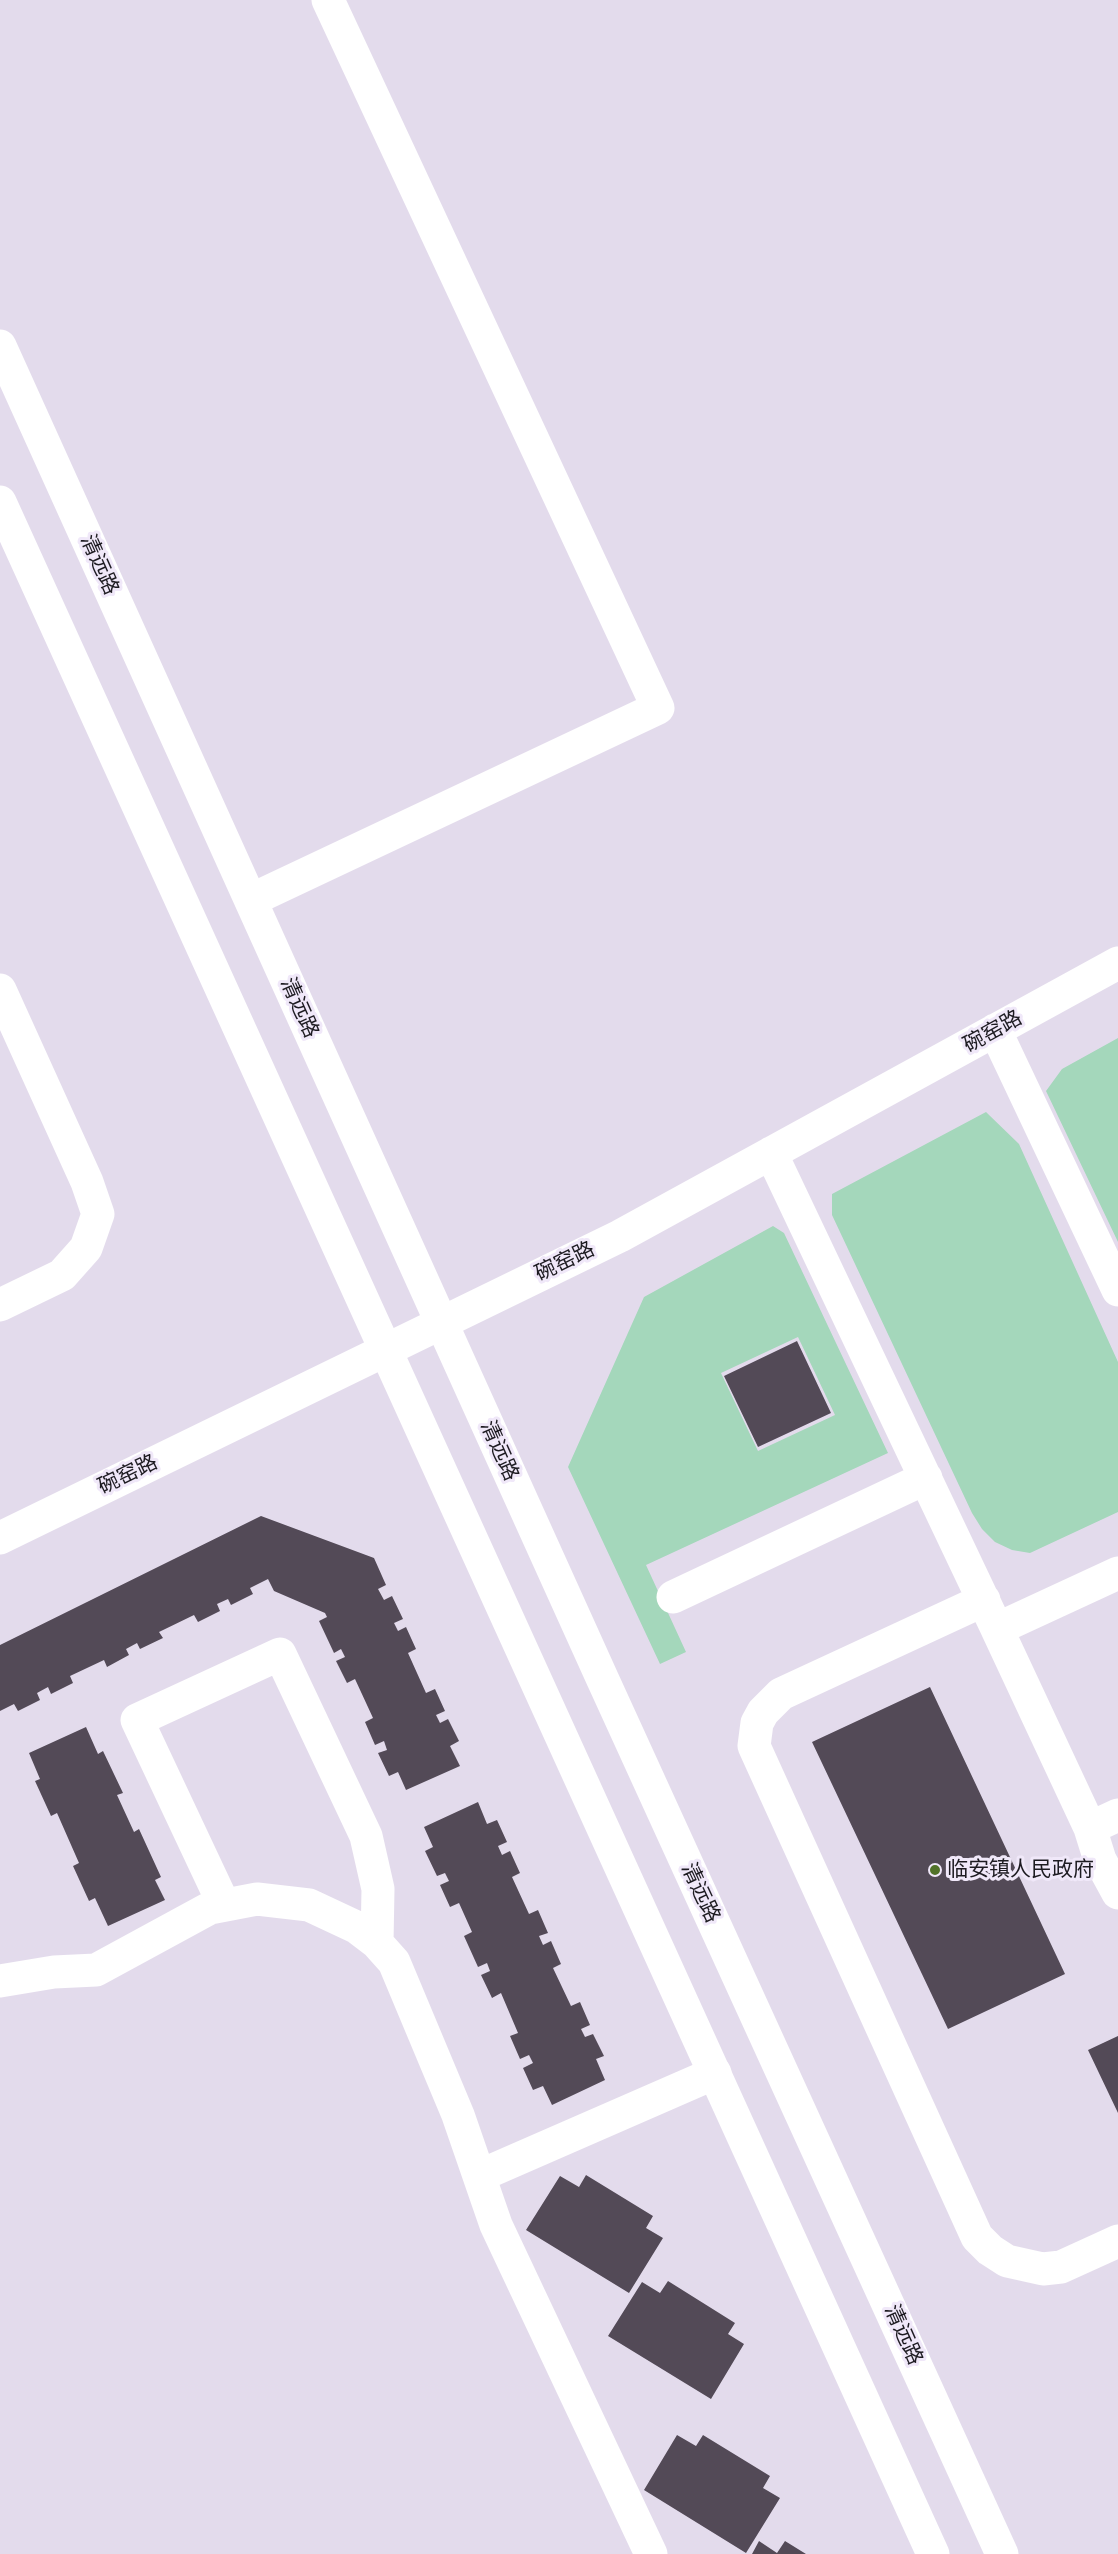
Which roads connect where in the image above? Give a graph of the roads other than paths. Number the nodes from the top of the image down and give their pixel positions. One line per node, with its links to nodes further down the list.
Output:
1 (328, 0): 4 (main road)
2 (0, 345): 4 (main road, 清远路)
3 (0, 502): 12 (main road)
4 (250, 900): 11 (main road, 清远路)
5 (1118, 963): 7 (main road, 碗窑路)
6 (0, 990): 10 (main road)
7 (995, 1030): 8 (main road, 碗窑路); 9 (main road)
8 (771, 1153): 11 (main road, 碗窑路); 13 (main road)
9 (1118, 1290)
10 (0, 1305)
11 (441, 1323): 12 (main road, 碗窑路); 29 (main road, 清远路)
12 (385, 1350): 14 (main road, 碗窑路); 24 (main road)
13 (926, 1478): 16 (main road); 17 (main road)
14 (0, 1538)
15 (1118, 1573): 18 (main road)
16 (673, 1597)
17 (984, 1600): 18 (main road); 26 (main road)
18 (997, 1629): 19 (main road)
19 (1104, 1821): 20 (main road)
20 (1118, 1893)
21 (224, 1905): 22 (main road); 22 (main road); 23 (main road)
22 (377, 1943): 25 (main road)
23 (0, 1981)
24 (714, 2073): 25 (main road); 28 (main road)
25 (479, 2176): 27 (main road)
26 (1118, 2241)
27 (651, 2554)
28 (933, 2554)
29 (1002, 2554)

